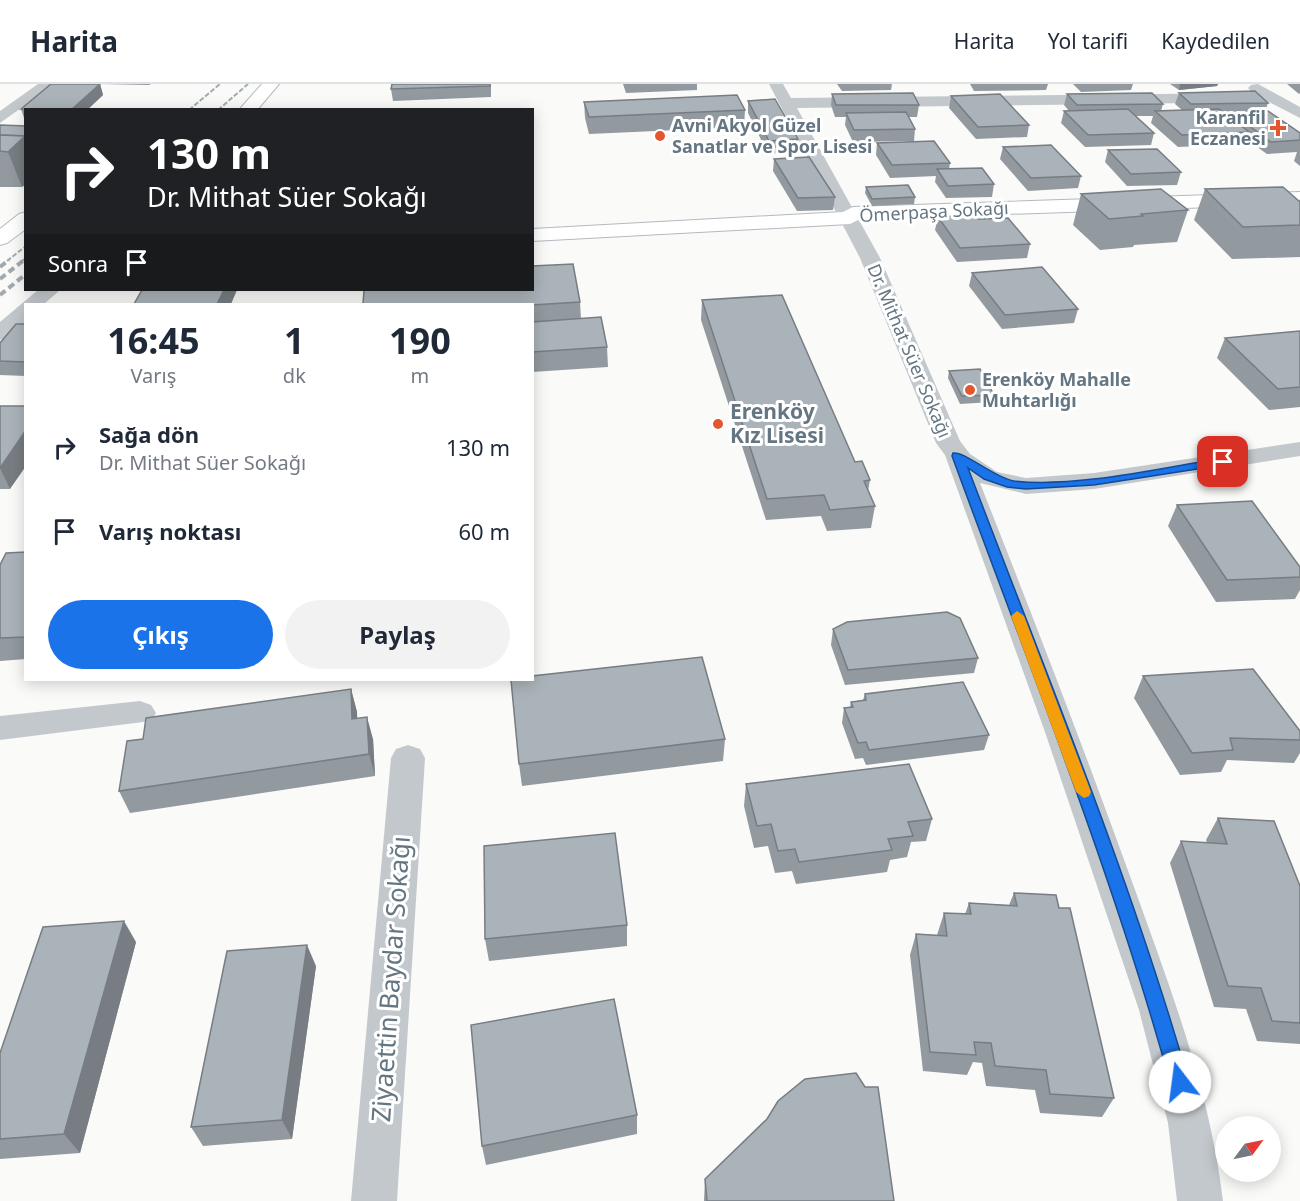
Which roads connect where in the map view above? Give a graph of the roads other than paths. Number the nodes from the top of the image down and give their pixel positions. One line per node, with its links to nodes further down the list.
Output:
1 (271, 84): 8 (street)
2 (776, 84): 7 (street, Dr. Mithat Süer Sokağı)
3 (1248, 84): 6 (street)
4 (44, 87): 5 (street); 10 (street)
5 (10, 90)
6 (1273, 97): 7 (street); 9 (street)
7 (786, 104): 12 (street, Dr. Mithat Süer Sokağı)
8 (250, 108)
9 (1300, 113)
10 (0, 118)
11 (1300, 198): 12 (street, Ömerpaşa Sokağı)
12 (850, 218): 14 (street, Ömerpaşa Sokağı); 21 (street, Dr. Mithat Süer Sokağı)
13 (24, 220): 15 (street)
14 (534, 235)
15 (0, 239)
16 (49, 291): 17 (street)
17 (33, 303)
18 (24, 312): 19 (street)
19 (0, 333)
20 (1300, 449): 21 (street, Dr. Mithat Süer Sokağı)
21 (957, 456): 26 (street)
22 (140, 713): 23 (street)
23 (0, 728)
24 (408, 758): 25 (street, Ziyaettin Baydar Sokağı)
25 (374, 1201)
26 (1200, 1201)

